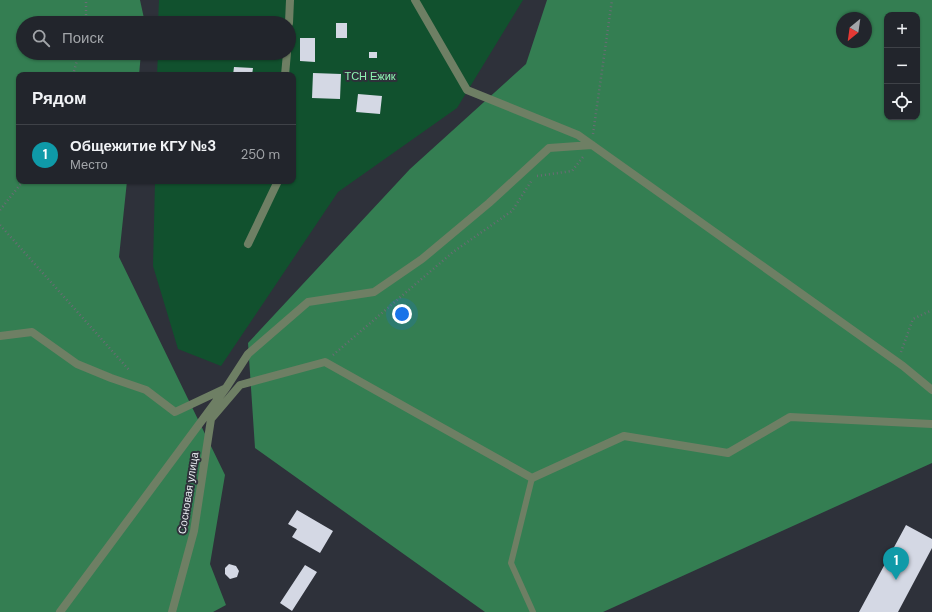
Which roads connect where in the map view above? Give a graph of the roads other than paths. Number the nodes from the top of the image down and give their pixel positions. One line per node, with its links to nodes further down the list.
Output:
1 (290, 0): 3 (street)
2 (415, 0): 6 (street)
3 (289, 16)
4 (286, 60): 5 (street)
5 (285, 72)
6 (592, 145): 10 (street); 11 (street)
7 (277, 184): 8 (street)
8 (248, 244)
9 (0, 336): 10 (street)
10 (226, 388): 14 (street)
11 (932, 390)
12 (932, 424): 13 (street)
13 (532, 478): 15 (street, Сосновая улица); 16 (lane)
14 (60, 612)
15 (172, 612)
16 (533, 612)

